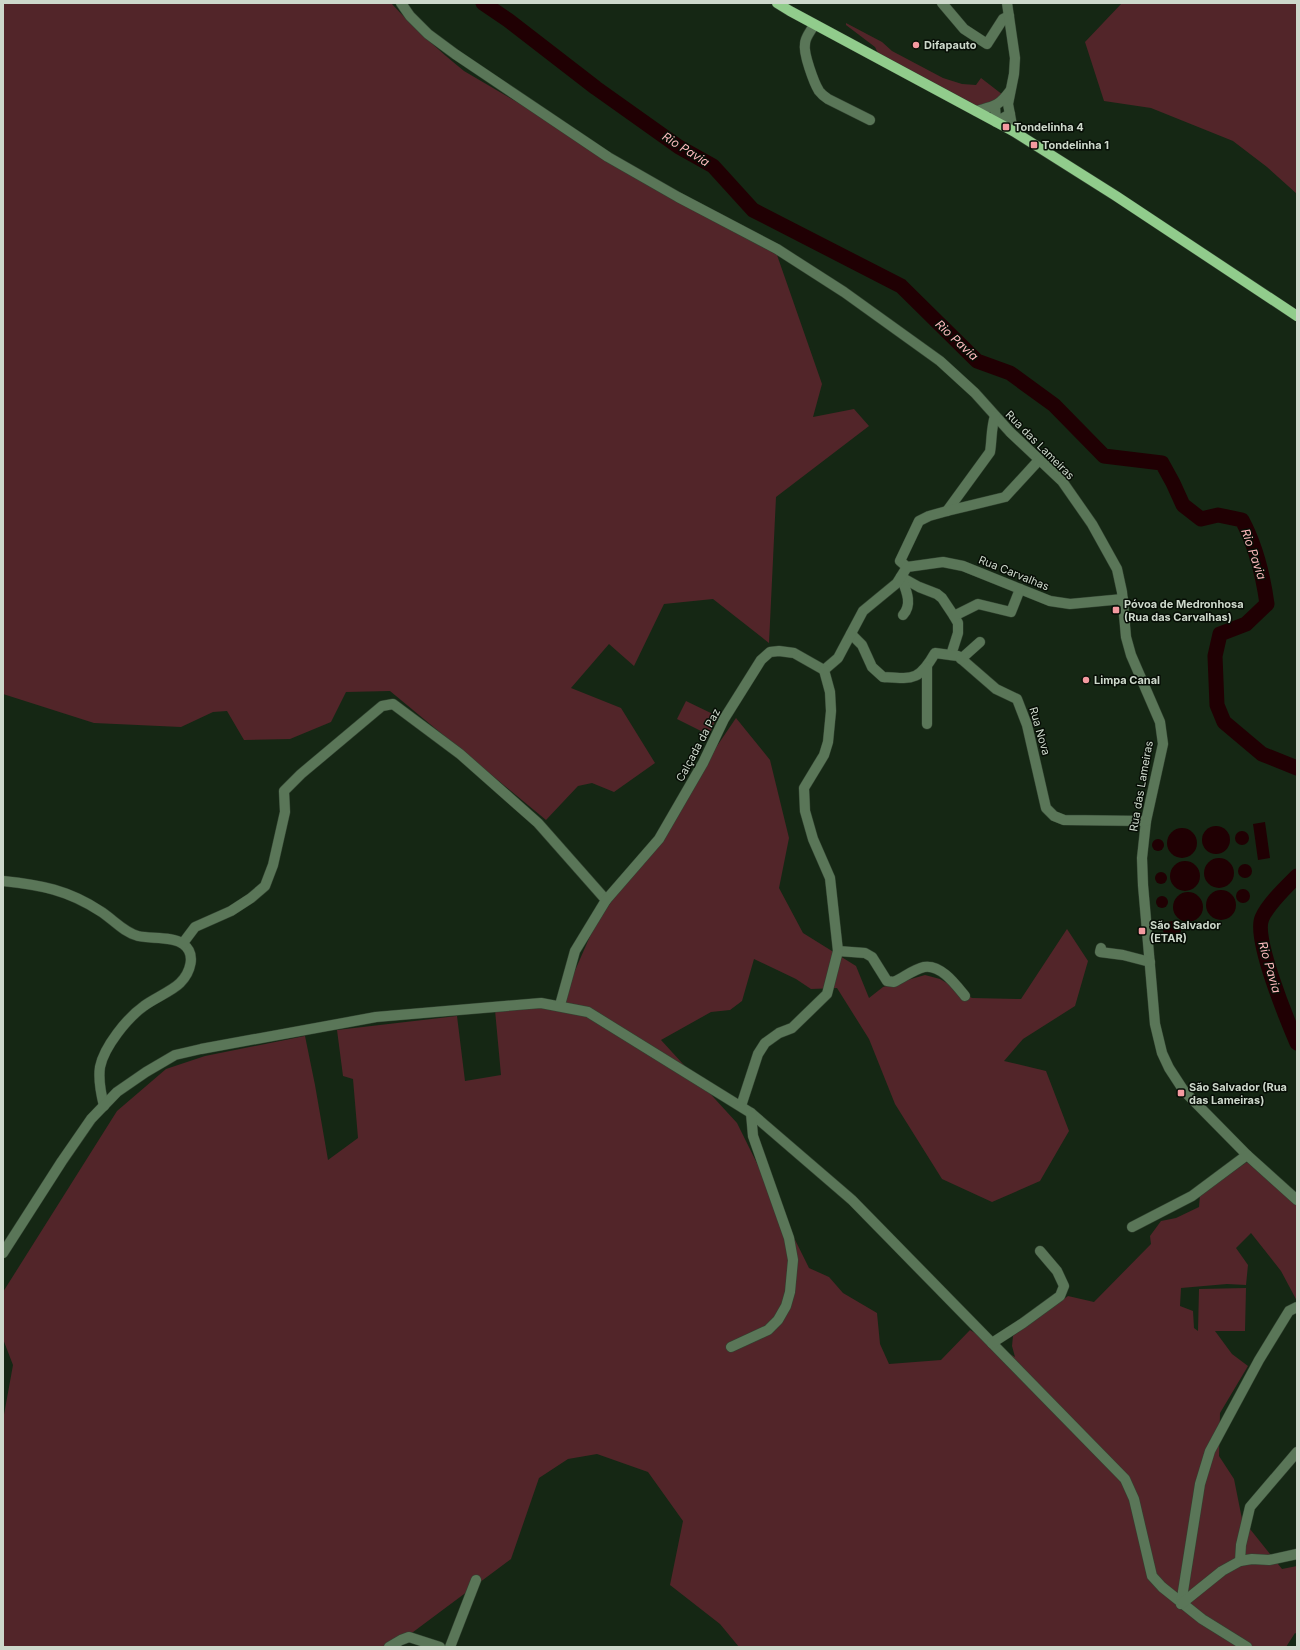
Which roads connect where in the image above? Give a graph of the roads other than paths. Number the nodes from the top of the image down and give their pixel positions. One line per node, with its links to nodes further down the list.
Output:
1 (401, 3): 15 (street, Rua das Lameiras)
2 (777, 3): 6 (main road)
3 (942, 3): 5 (street)
4 (1008, 3): 5 (street)
5 (1009, 16): 7 (street)
6 (814, 25): 9 (main road); 11 (street)
7 (1010, 91): 8 (street); 10 (street)
8 (995, 106): 9 (street); 12 (street)
9 (976, 111): 12 (main road)
10 (1010, 114): 12 (street); 13 (street)
11 (870, 120)
12 (996, 122): 13 (main road)
13 (1013, 131): 14 (main road)
14 (1297, 316)
15 (995, 416): 16 (street, Rua das Lameiras); 17 (street)
16 (1039, 460): 17 (street); 21 (street, Rua das Lameiras)
17 (946, 511): 18 (street)
18 (907, 567): 19 (street); 20 (street, Rua Carvalhas)
19 (901, 577): 22 (street); 23 (street); 24 (street)
20 (1020, 589): 21 (street, Rua Carvalhas); 23 (street)
21 (1123, 599): 30 (street, Rua das Lameiras)
22 (903, 615)
23 (954, 616): 26 (street)
24 (851, 634): 27 (street); 28 (street)
25 (980, 642): 26 (street)
26 (956, 657): 27 (street); 30 (street, Rua Nova)
27 (927, 667): 29 (street)
28 (824, 670): 32 (street, Calçada da Paz); 35 (street)
29 (928, 724)
30 (1146, 821): 36 (street, Rua das Lameiras)
31 (3, 881): 33 (street)
32 (606, 900): 33 (street); 38 (street, Calçada da Paz)
33 (183, 943): 39 (street)
34 (1101, 948): 36 (street)
35 (838, 951): 37 (street); 40 (street)
36 (1150, 962): 42 (street, Rua das Lameiras)
37 (965, 996)
38 (560, 1005): 39 (street); 40 (street)
39 (104, 1106): 46 (street)
40 (741, 1106): 41 (street)
41 (751, 1113): 48 (street); 49 (street)
42 (1247, 1155): 43 (street, Rua das Lameiras); 44 (street)
43 (1297, 1200)
44 (1132, 1227)
45 (1040, 1251): 48 (street)
46 (3, 1253)
47 (1297, 1307): 54 (street)
48 (992, 1343): 54 (street)
49 (731, 1347)
50 (1297, 1452): 52 (street)
51 (1297, 1554): 52 (street)
52 (1240, 1561): 54 (street)
53 (476, 1580): 57 (street)
54 (1181, 1604): 58 (street)
55 (389, 1647): 56 (street)
56 (440, 1647)
57 (450, 1647)
58 (1247, 1647)

